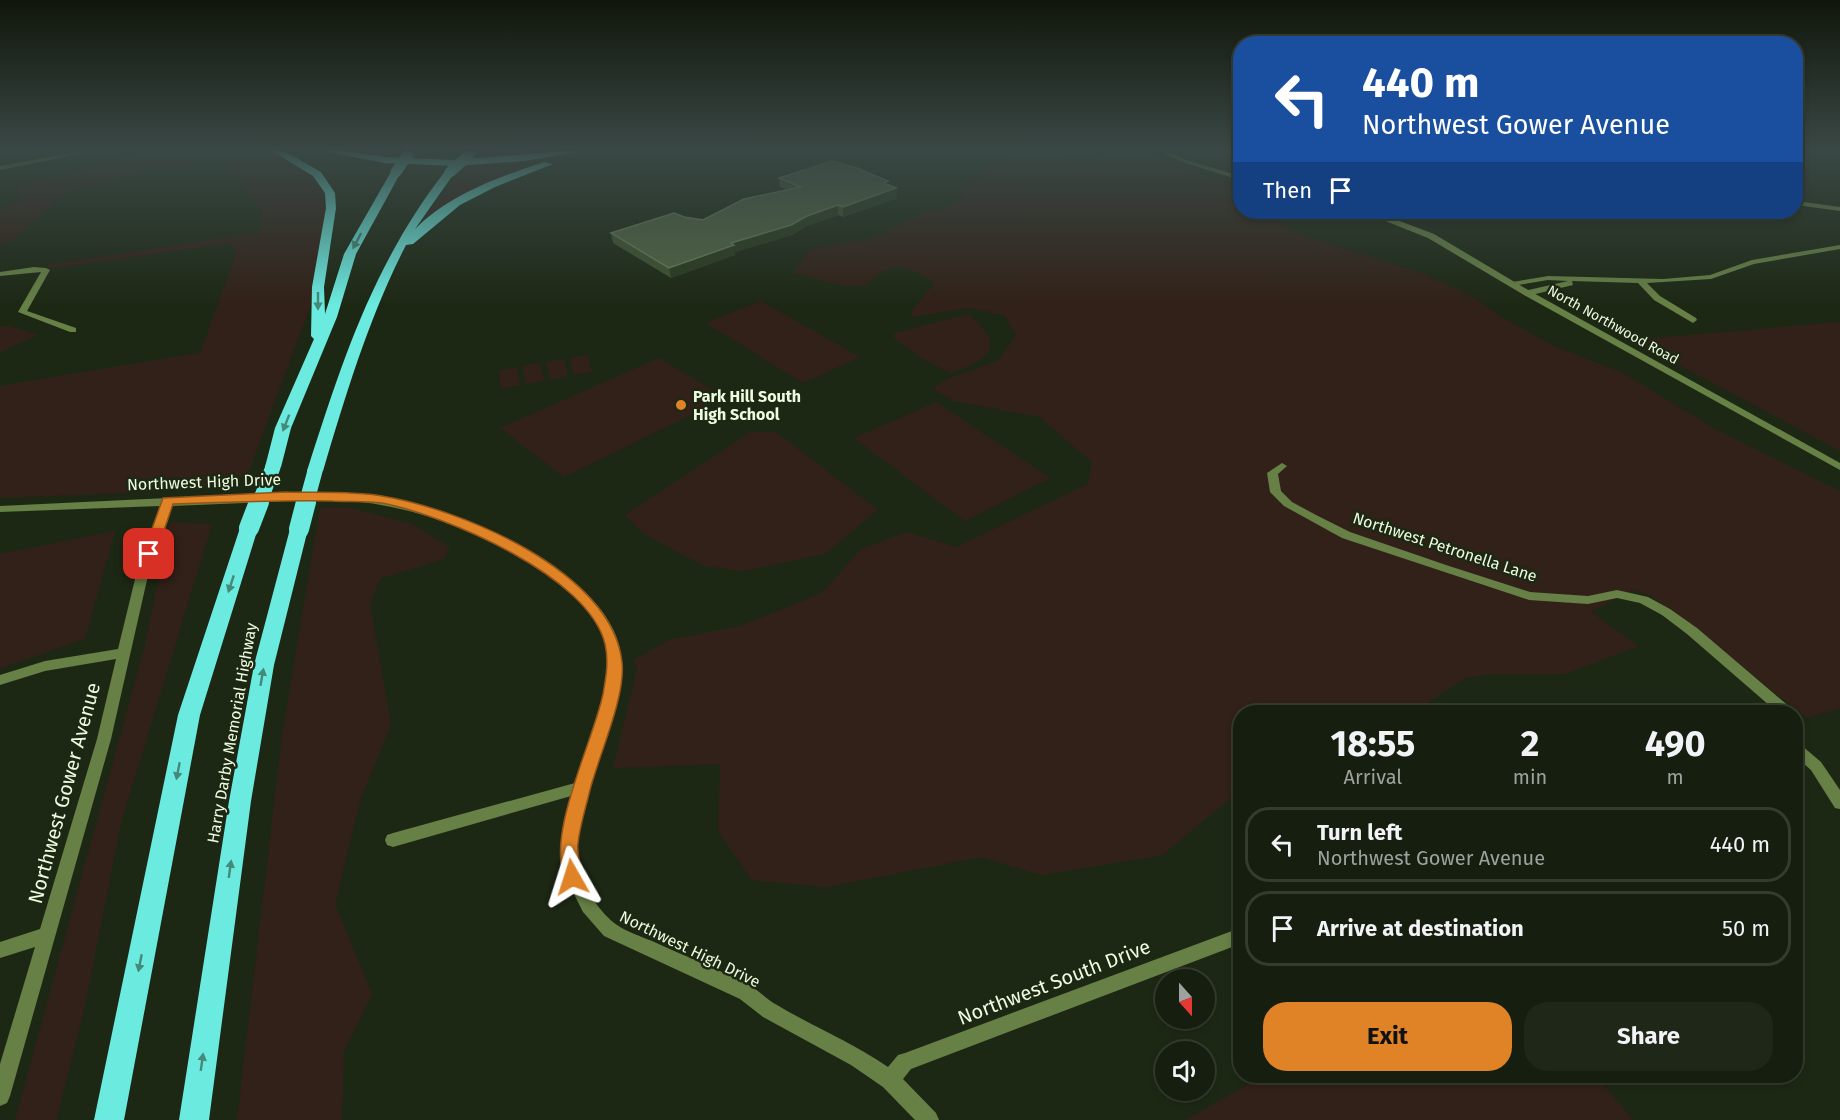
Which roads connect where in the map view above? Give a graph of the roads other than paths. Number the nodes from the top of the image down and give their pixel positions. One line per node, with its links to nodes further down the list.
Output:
1 (330, 200): 17 (highway, one-way to 17)
2 (380, 200): 17 (highway, Harry Darby Memorial Highway, one-way to 17, bridge)
3 (426, 200): 9 (highway, Harry Darby Memorial Highway, bridge)
4 (460, 200): 9 (highway)
5 (1803, 203): 6 (street)
6 (1840, 208)
7 (1388, 219): 13 (street, North Northwood Road)
8 (1840, 247): 12 (street)
9 (393, 257): 35 (highway, Harry Darby Memorial Highway, one-way to 9, bridge)
10 (0, 274): 16 (street)
11 (1585, 278): 12 (street); 13 (street); 14 (street)
12 (1640, 280): 15 (street)
13 (1512, 284): 14 (street, North Northwood Road)
14 (1527, 293): 19 (street, North Northwood Road)
15 (1693, 320)
16 (73, 330)
17 (318, 346): 34 (highway, Harry Darby Memorial Highway, one-way to 34, bridge)
18 (1282, 466): 24 (street, Northwest Petronella Lane)
19 (1840, 467)
20 (168, 501): 21 (street, Northwest High Drive); 22 (street, Northwest Gower Avenue); 26 (street, Northwest High Drive)
21 (0, 509)
22 (123, 653): 23 (street); 29 (street, Northwest Gower Avenue)
23 (0, 680)
24 (1778, 705)
25 (1803, 755): 27 (street)
26 (582, 788): 28 (street); 32 (street, Northwest High Drive)
27 (1840, 802)
28 (393, 840)
29 (47, 935): 31 (street); 33 (street, Northwest Gower Avenue)
30 (1233, 939): 32 (street, Northwest South Drive)
31 (0, 950)
32 (890, 1080): 36 (street, Northwest High Drive)
33 (0, 1096)
34 (109, 1120)
35 (194, 1120)
36 (929, 1120)

